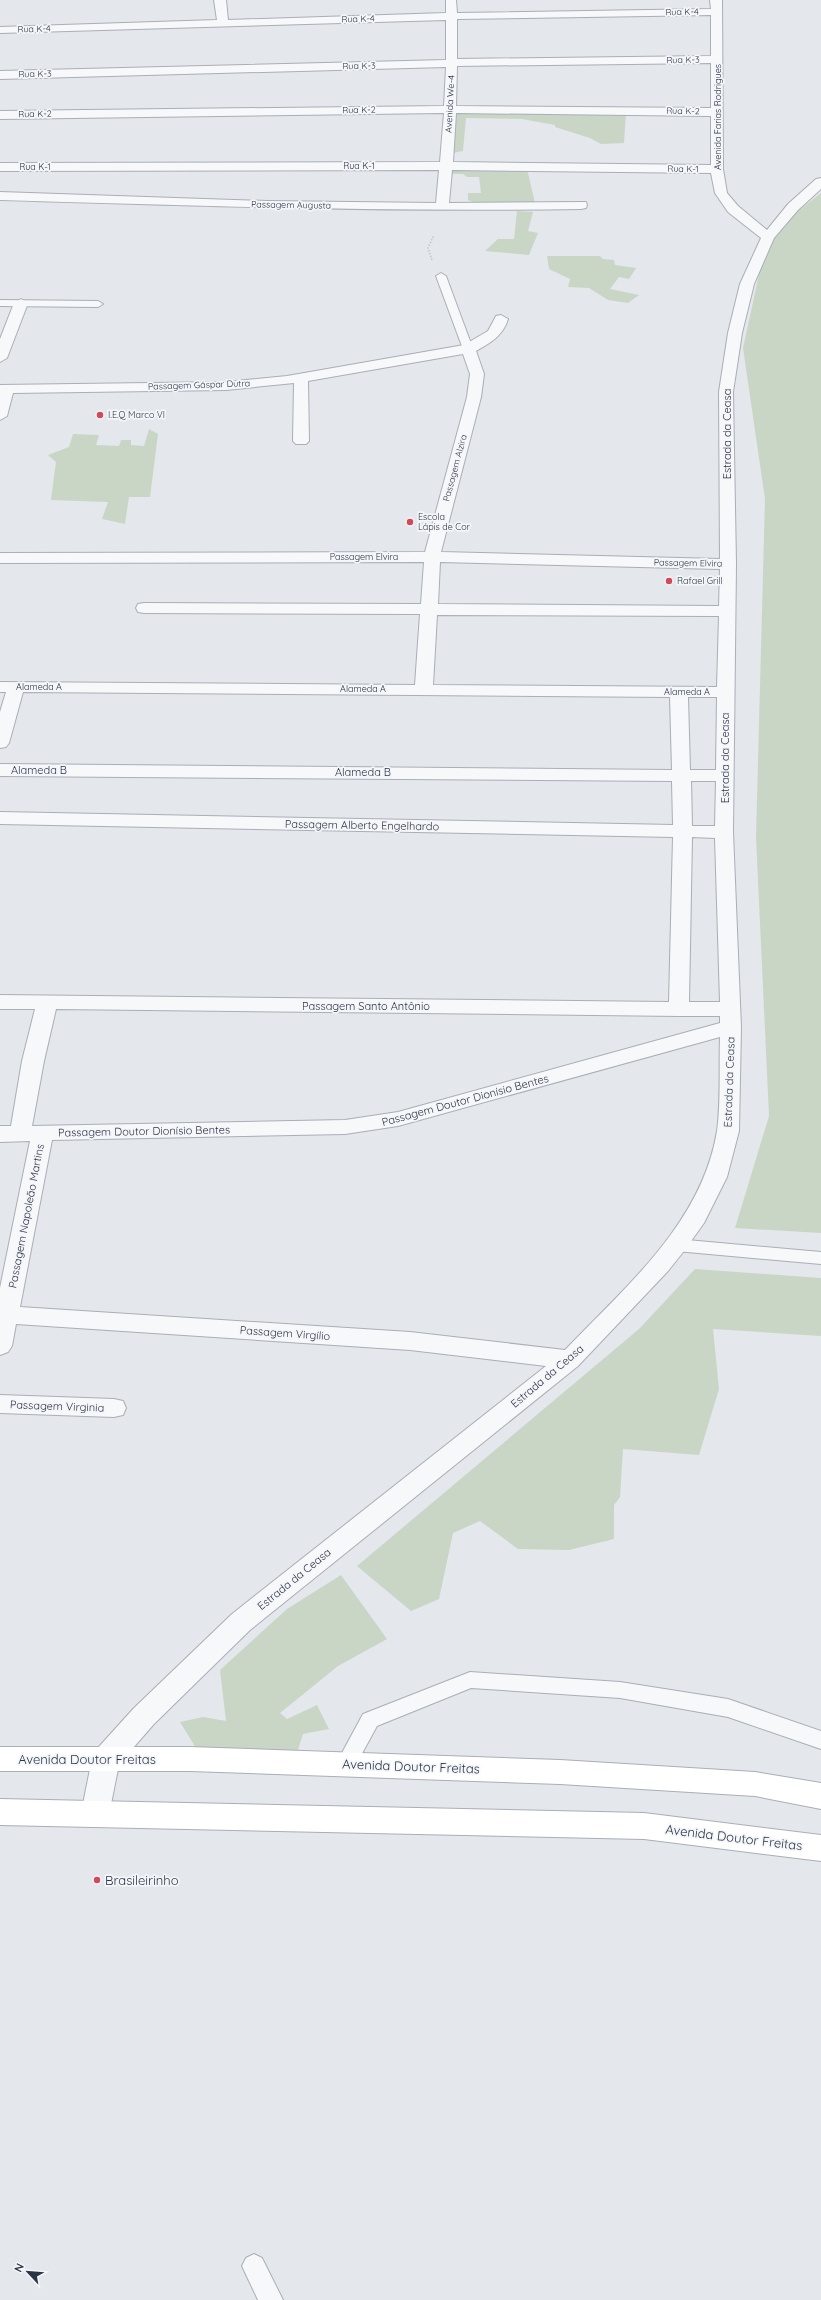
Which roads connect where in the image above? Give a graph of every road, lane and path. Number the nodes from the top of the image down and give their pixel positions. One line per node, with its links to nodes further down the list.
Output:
1 (220, 0): 5 (street)
2 (451, 0): 4 (street, Avenida We-4)
3 (716, 6): 4 (street, Rua K-4); 7 (street, Avenida Farias Rodrigues)
4 (452, 16): 5 (street, Rua K-4); 8 (street, Avenida We-4)
5 (223, 22): 6 (street, Rua K-4)
6 (0, 30)
7 (717, 59): 8 (street, Rua K-3); 11 (street, Avenida Farias Rodrigues)
8 (452, 63): 9 (street, Rua K-3); 10 (street, Avenida We-4)
9 (0, 75)
10 (450, 109): 11 (street, Rua K-2); 12 (street, Rua K-2); 13 (street, Avenida We-4)
11 (718, 112): 15 (street, Avenida Farias Rodrigues)
12 (0, 115)
13 (447, 166): 14 (street, Rua K-1); 15 (street, Rua K-1); 19 (street, Avenida We-4)
14 (0, 167)
15 (717, 169): 21 (street, Avenida Farias Rodrigues)
16 (821, 182): 21 (street, Estrada da Ceasa)
17 (0, 196): 19 (street, Passagem Augusta)
18 (581, 205): 19 (street, Passagem Augusta)
19 (442, 207)
20 (434, 235): 22 (path)
21 (768, 237): 35 (street, Estrada da Ceasa)
22 (441, 276): 27 (lane, Passagem Alzira)
23 (0, 303): 24 (lane)
24 (21, 303): 25 (lane); 28 (street)
25 (98, 304)
26 (501, 319): 27 (street, Passagem Gáspar Dutra)
27 (468, 348): 29 (street, Passagem Gáspar Dutra); 33 (street, Passagem Alzira)
28 (0, 358)
29 (301, 377): 30 (street, Passagem Gáspar Dutra); 32 (street)
30 (4, 389): 31 (street)
31 (0, 416)
32 (301, 441)
33 (432, 557): 34 (street, Passagem Elvira); 35 (street, Passagem Elvira); 37 (street, Passagem Alzira)
34 (0, 558)
35 (728, 564): 38 (street, Estrada da Ceasa)
36 (144, 608): 37 (street)
37 (429, 609): 38 (street); 40 (street, Passagem Alzira)
38 (726, 611): 42 (street, Estrada da Ceasa)
39 (8, 687): 40 (street, Alameda A); 43 (street)
40 (424, 689): 41 (street, Alameda A)
41 (679, 692): 42 (street, Alameda A); 45 (street)
42 (726, 692): 46 (street, Estrada da Ceasa)
43 (0, 743)
44 (0, 770): 45 (street, Alameda B)
45 (681, 774): 46 (street, Alameda B); 48 (street)
46 (725, 776): 49 (street, Estrada da Ceasa)
47 (0, 818): 48 (street, Passagem Alberto Engelhardo)
48 (683, 831): 49 (street, Passagem Alberto Engelhardo); 52 (street)
49 (724, 832): 53 (street, Estrada da Ceasa)
50 (0, 1002): 51 (street, Passagem Santo Antônio)
51 (47, 1004): 52 (street, Passagem Santo Antônio); 55 (street, Passagem Napoleão Martins)
52 (679, 1009): 53 (street, Passagem Santo Antônio)
53 (731, 1018): 54 (street, Passagem Doutor Dionísio Bentes); 56 (street, Estrada da Ceasa)
54 (43, 1133): 55 (street, Passagem Doutor Dionísio Bentes); 58 (street, Passagem Napoleão Martins)
55 (10, 1135)
56 (676, 1245): 57 (lane); 60 (street, Estrada da Ceasa)
57 (821, 1258)
58 (3, 1314): 59 (street, Passagem Napoleão Martins); 60 (street, Passagem Virgílio)
59 (0, 1346)
60 (570, 1360): 65 (street, Estrada da Ceasa)
61 (0, 1404): 62 (street, Passagem Virginia)
62 (114, 1408)
63 (821, 1740): 66 (lane)
64 (0, 1759): 65 (main road, Avenida Doutor Freitas)
65 (106, 1759): 66 (main road, Avenida Doutor Freitas); 69 (street)
66 (346, 1764): 67 (main road, Avenida Doutor Freitas)
67 (821, 1796)
68 (1, 1814): 69 (main road, Avenida Doutor Freitas)
69 (95, 1814): 70 (main road, Avenida Doutor Freitas)
70 (821, 1848)
71 (254, 2266): 72 (lane)
72 (271, 2300)

